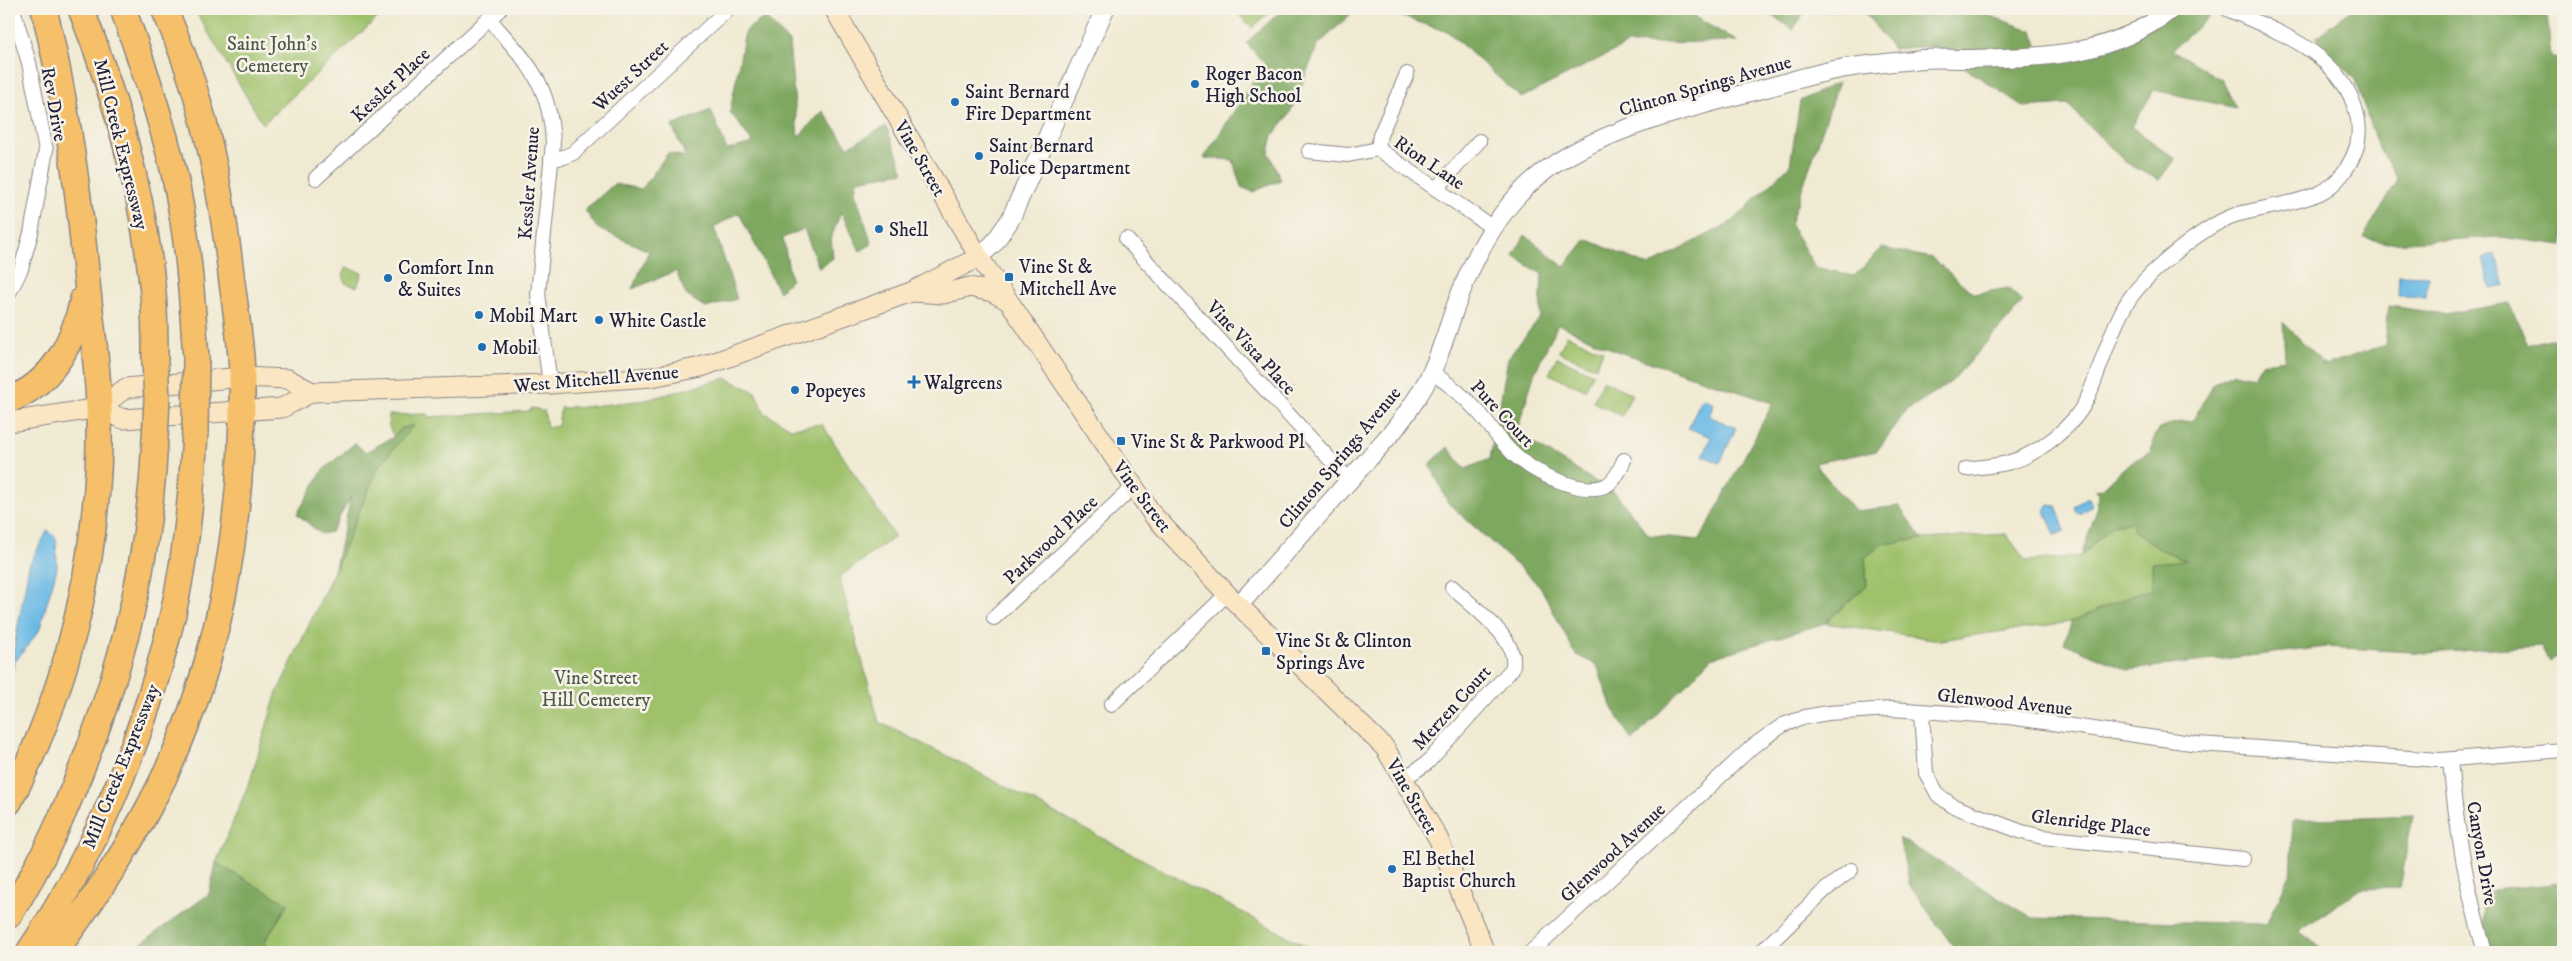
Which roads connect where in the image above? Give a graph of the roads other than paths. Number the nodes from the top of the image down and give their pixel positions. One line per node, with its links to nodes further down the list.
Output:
1 (13, 9): 25 (street, Rev Drive)
2 (44, 9): 23 (highway)
3 (81, 9): 50 (highway, Mill Creek Expressway, bridge)
4 (123, 9): 51 (highway, Mill Creek Expressway, bridge)
5 (164, 9): 28 (highway)
6 (500, 9): 12 (street)
7 (728, 9): 17 (street, Wuest Street)
8 (834, 9): 22 (main road, Vine Street)
9 (1105, 9): 22 (street)
10 (2172, 9): 20 (street, Clinton Springs Avenue)
11 (2227, 9): 36 (street)
12 (489, 19): 17 (street, Kessler Avenue); 18 (street, Kessler Place)
13 (1407, 74): 15 (street)
14 (1479, 141): 19 (street)
15 (1378, 149): 16 (street, Rion Lane); 19 (street, Rion Lane)
16 (1309, 151)
17 (552, 158): 29 (street, Kessler Avenue)
18 (316, 178)
19 (1436, 189): 20 (street, Rion Lane)
20 (1493, 228): 27 (street, Clinton Springs Avenue)
21 (1126, 239): 37 (street, Vine Vista Place)
22 (979, 257): 24 (main road, West Mitchell Avenue); 26 (main road, Vine Street)
23 (87, 282): 31 (highway); 32 (highway)
24 (911, 292): 26 (main road); 29 (main road, West Mitchell Avenue)
25 (9, 293)
26 (1007, 300): 38 (main road, Vine Street)
27 (1431, 372): 35 (street, Pure Court); 37 (street, Clinton Springs Avenue)
28 (242, 377): 30 (main road); 32 (main road); 33 (highway)
29 (550, 384): 30 (main road, West Mitchell Avenue)
30 (312, 392): 33 (main road, West Mitchell Avenue)
31 (9, 400)
32 (99, 408): 33 (main road, West Mitchell Avenue); 34 (main road); 47 (highway)
33 (242, 410): 52 (highway)
34 (9, 422)
35 (1624, 460)
36 (1966, 469)
37 (1350, 480): 40 (street, Clinton Springs Avenue)
38 (1133, 487): 40 (main road, Vine Street); 41 (street, Parkwood Place)
39 (1452, 588): 46 (street, Merzen Court)
40 (1233, 599): 42 (street); 46 (main road, Vine Street)
41 (994, 618)
42 (1111, 705)
43 (1922, 712): 45 (street, Glenwood Avenue); 48 (street, Glenridge Place); 54 (street, Glenwood Avenue)
44 (2563, 750): 45 (street, Glenwood Avenue)
45 (2450, 760): 56 (street, Canyon Drive)
46 (1403, 779): 53 (main road, Vine Street)
47 (9, 802)
48 (2243, 859)
49 (1851, 870): 55 (street)
50 (9, 915)
51 (29, 952)
52 (55, 952)
53 (1485, 952)
54 (1531, 952)
55 (1761, 952)
56 (2486, 952)

